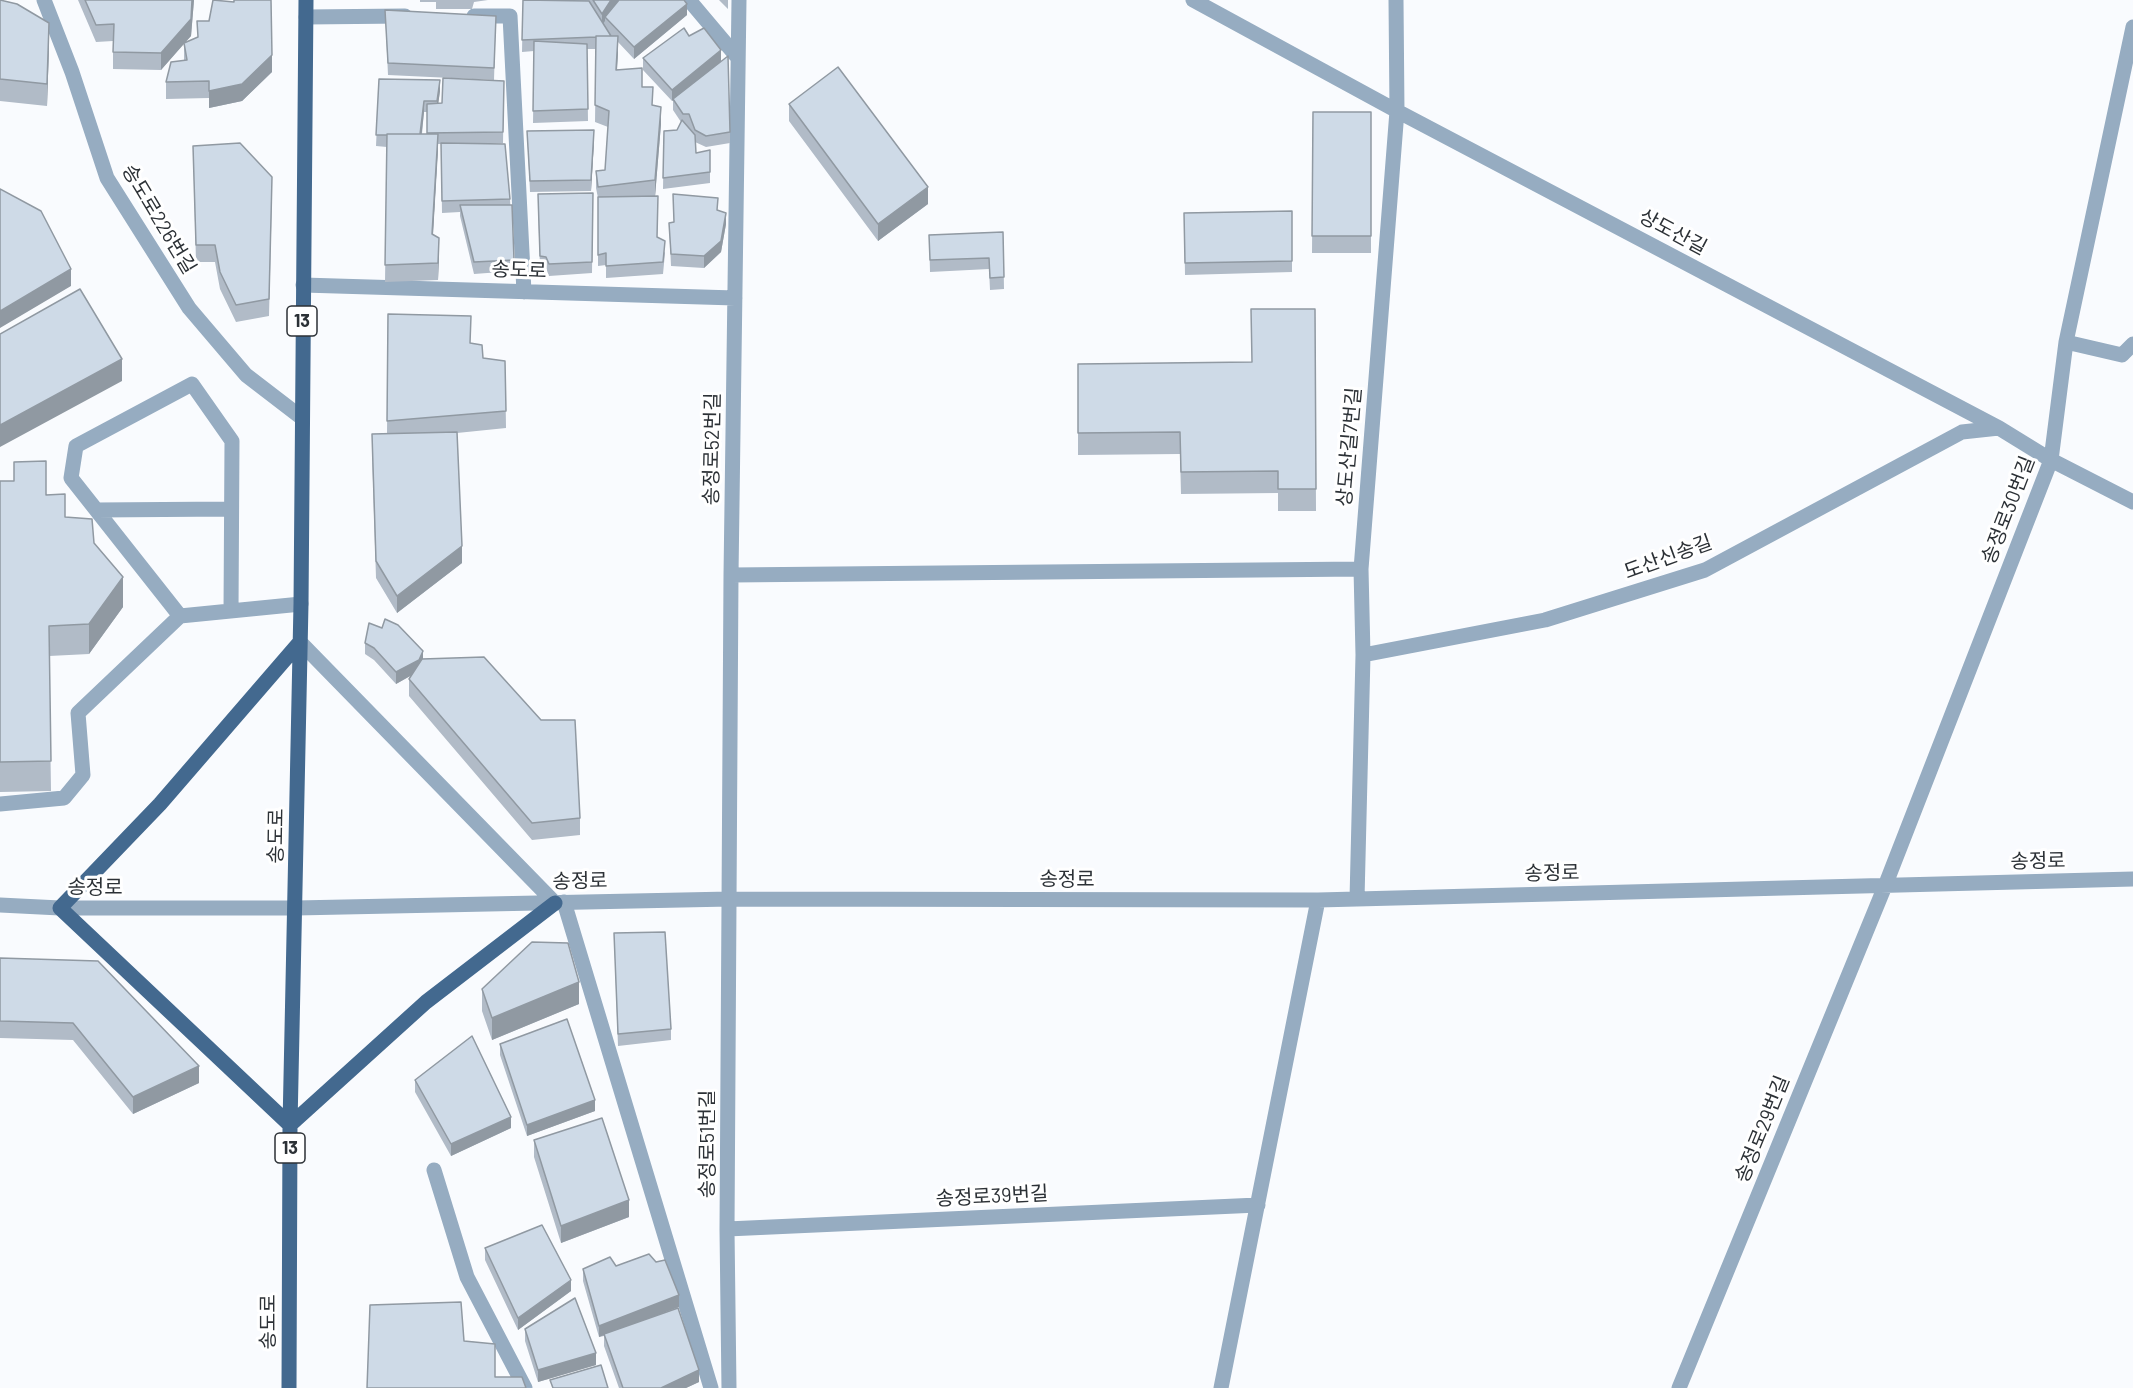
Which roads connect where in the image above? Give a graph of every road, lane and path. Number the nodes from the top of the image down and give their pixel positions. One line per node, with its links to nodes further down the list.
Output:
1 (44, 0): 20 (street, 송도로226번길)
2 (306, 0): 9 (main road, 송도로 / 13)
3 (689, 0): 11 (street)
4 (739, 0): 11 (street, 송정로52번길)
5 (1193, 0): 14 (street, 상도산길)
6 (1396, 0): 14 (street, 상도산길7번길)
7 (419, 16): 9 (street)
8 (464, 16): 16 (street)
9 (306, 17): 15 (main road, 송도로 / 13)
10 (2133, 27): 12 (street, 송정로30번길)
11 (738, 58): 17 (street, 송정로52번길)
12 (2117, 99): 13 (street); 18 (street, 송정로30번길)
13 (2133, 102)
14 (1397, 111): 21 (street, 상도산길); 26 (street, 상도산길7번길)
15 (303, 285): 16 (street, 송도로); 20 (main road, 송도로 / 13)
16 (524, 292): 17 (street, 송도로)
17 (735, 298): 27 (street, 송정로52번길)
18 (2066, 342): 19 (street); 22 (street, 송정로30번길)
19 (2133, 344)
20 (302, 418): 28 (main road, 송도로 / 13)
21 (1999, 428): 22 (street, 상도산길); 32 (street, 도산신송길)
22 (2051, 460): 23 (street, 상도산길); 35 (street, 송정로30번길)
23 (2133, 502)
24 (231, 509): 25 (street); 25 (street); 29 (street)
25 (96, 510): 30 (street)
26 (1361, 569): 27 (street); 32 (street, 상도산길7번길)
27 (731, 575): 36 (street, 송정로52번길)
28 (301, 604): 29 (street); 31 (main road, 송도로 / 13)
29 (231, 611): 30 (street)
30 (180, 616): 33 (street)
31 (300, 642): 39 (street); 41 (main road); 42 (main road, 송도로 / 13)
32 (1363, 655): 37 (street, 상도산길7번길)
33 (0, 804)
34 (2133, 879): 35 (street, 송정로)
35 (1885, 886): 37 (street, 송정로); 52 (street, 송정로29번길)
36 (730, 899): 38 (street, 송정로); 39 (street, 송정로); 46 (street, 송정로51번길)
37 (1357, 899): 38 (street, 송정로)
38 (1318, 900): 45 (street)
39 (560, 902): 42 (street, 송정로); 43 (main road); 49 (street)
40 (0, 904): 41 (street, 송정로)
41 (60, 908): 42 (street, 송정로); 43 (main road)
42 (296, 908): 43 (main road, 송도로 / 13)
43 (290, 1125): 47 (main road, 송도로 / 13)
44 (434, 1170): 48 (street)
45 (1258, 1205): 46 (street, 송정로39번길); 51 (street)
46 (727, 1229): 50 (street, 송정로51번길)
47 (289, 1388)
48 (525, 1388)
49 (711, 1388)
50 (729, 1388)
51 (1221, 1388)
52 (1679, 1388)

